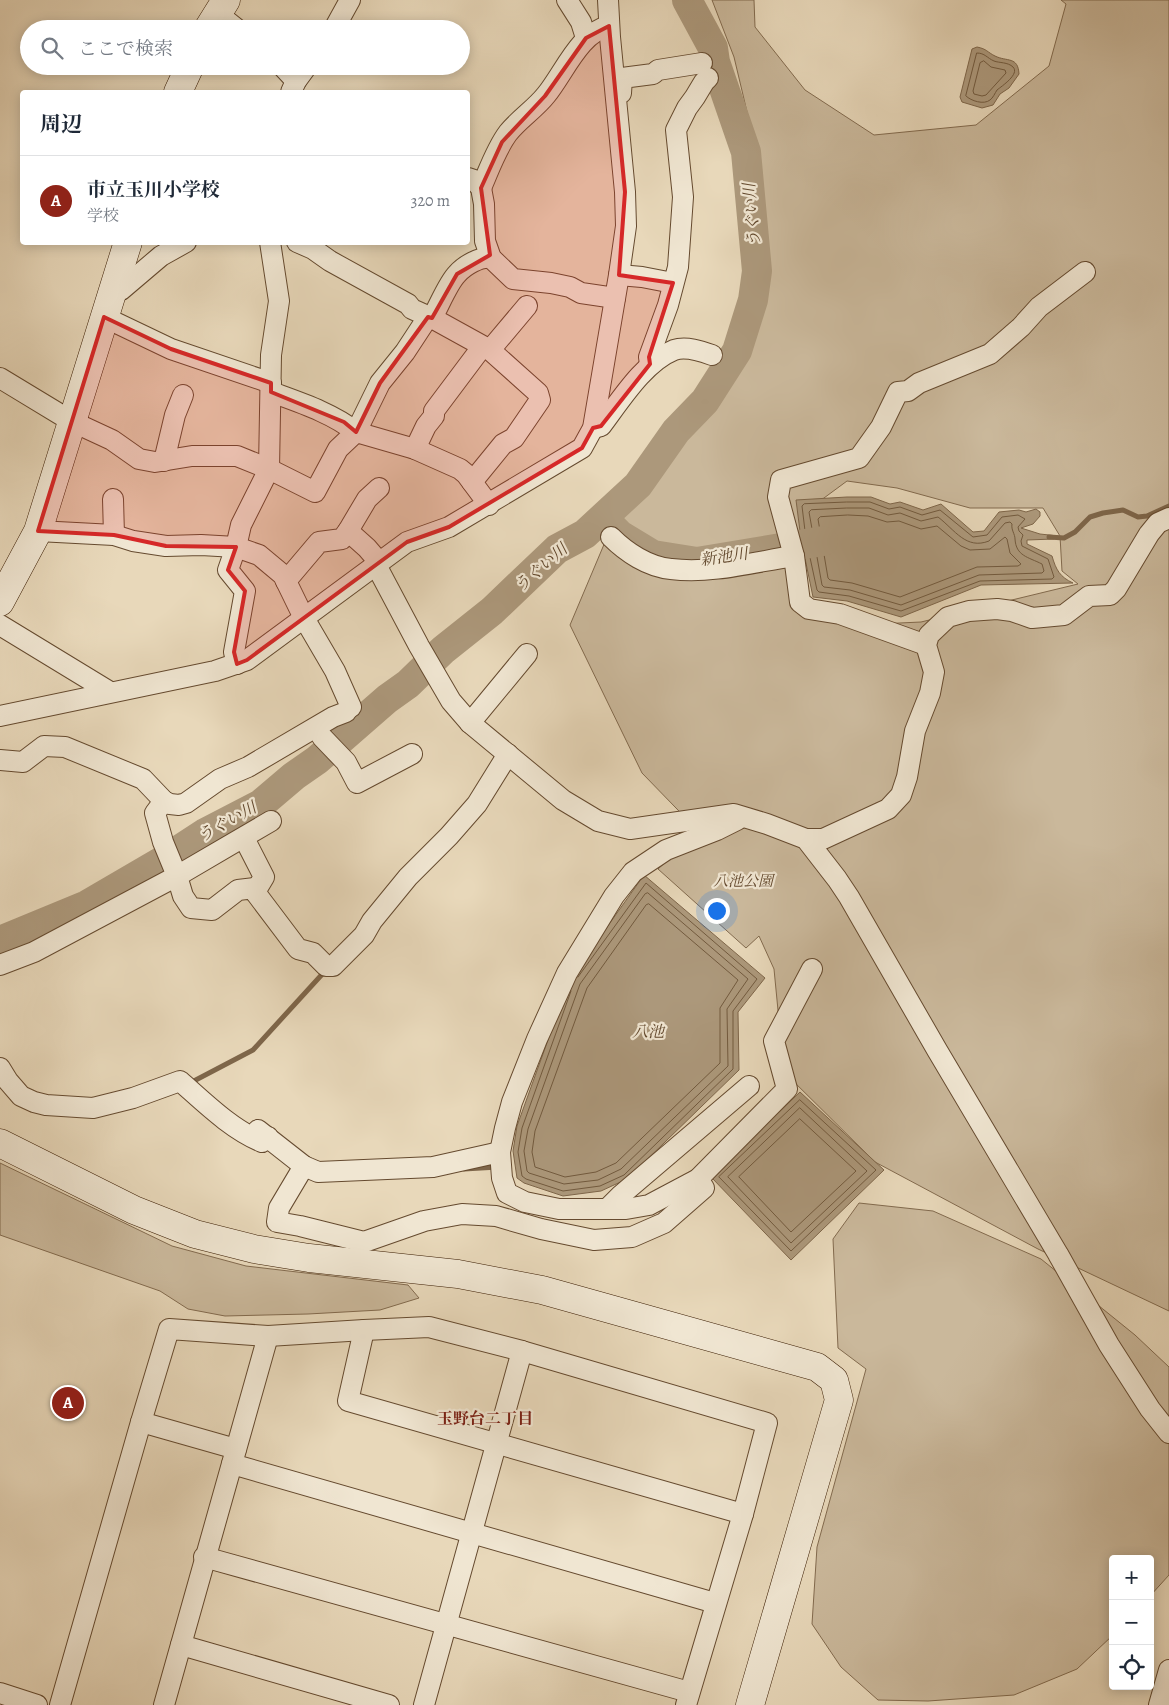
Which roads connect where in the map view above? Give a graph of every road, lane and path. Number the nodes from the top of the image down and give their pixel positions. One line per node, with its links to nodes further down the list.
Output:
1 (350, 0): 4 (street)
2 (567, 0): 6 (street)
3 (608, 0): 5 (street)
4 (339, 20)
5 (610, 26): 6 (street); 9 (street)
6 (586, 38): 10 (street)
7 (186, 75): 8 (street)
8 (179, 90)
9 (616, 96): 17 (street); 18 (street)
10 (474, 183): 15 (street)
11 (127, 245): 20 (street)
12 (181, 245): 20 (street)
13 (270, 245): 27 (street)
14 (304, 245): 22 (street)
15 (491, 258): 19 (street); 22 (street)
16 (1085, 272): 45 (street)
17 (619, 275): 18 (street); 19 (street)
18 (673, 282): 25 (street)
19 (615, 298): 30 (street)
20 (108, 305): 27 (street); 29 (street)
21 (527, 306): 23 (street)
22 (430, 318): 23 (street); 31 (street)
23 (486, 349): 32 (street); 35 (street)
24 (712, 355): 25 (street)
25 (650, 364): 30 (street)
26 (0, 378): 29 (street)
27 (271, 388): 31 (street); 34 (street)
28 (183, 395): 33 (street)
29 (72, 421): 33 (street); 40 (street)
30 (593, 428): 38 (street)
31 (356, 432): 32 (street); 34 (street)
32 (415, 449): 35 (street)
33 (164, 461): 34 (street)
34 (269, 469): 44 (street)
35 (472, 482): 38 (street)
36 (379, 488): 41 (street)
37 (113, 499): 42 (street)
38 (489, 505): 46 (street)
39 (1169, 518): 50 (street)
40 (38, 531): 42 (street); 48 (street)
41 (348, 531): 46 (street); 47 (street)
42 (114, 535): 44 (street)
43 (610, 536): 45 (street)
44 (236, 548): 47 (street); 52 (street)
45 (794, 556): 50 (street)
46 (378, 564): 49 (street); 55 (street)
47 (286, 581): 49 (street)
48 (0, 606): 53 (street)
49 (304, 618): 52 (street); 60 (street)
50 (926, 645): 64 (street)
51 (527, 654): 55 (street)
52 (237, 664): 53 (street)
53 (110, 692): 54 (street)
54 (0, 716)
55 (470, 723): 58 (street)
56 (322, 737): 57 (street)
57 (412, 754)
58 (508, 754): 61 (street); 66 (street)
59 (0, 760): 60 (street)
60 (164, 801): 65 (street)
61 (744, 817): 64 (street); 72 (street)
62 (271, 821): 63 (street)
63 (244, 838): 65 (street); 66 (street)
64 (806, 840): 81 (street)
65 (177, 876): 66 (street); 67 (street)
66 (255, 892)
67 (0, 965)
68 (812, 969): 74 (street)
69 (0, 1068): 73 (street)
70 (749, 1086): 75 (street)
71 (0, 1143): 76 (street)
72 (500, 1152): 73 (street); 75 (street)
73 (304, 1166): 76 (street)
74 (698, 1180): 75 (street); 76 (street)
75 (607, 1210)
76 (364, 1253): 99 (street)
77 (364, 1330): 78 (street); 79 (street); 82 (street)
78 (268, 1336): 80 (street); 83 (street)
79 (522, 1351): 82 (street); 84 (street)
80 (141, 1422): 83 (street); 95 (street)
81 (1169, 1433)
82 (496, 1442): 84 (street); 85 (street)
83 (234, 1456): 85 (street); 86 (street)
84 (743, 1514): 87 (street)
85 (471, 1534): 87 (street); 88 (street)
86 (204, 1558): 88 (street); 89 (street)
87 (715, 1603): 92 (street)
88 (446, 1624): 92 (street); 98 (street)
89 (180, 1645): 96 (street); 97 (street)
90 (1169, 1670): 93 (street)
91 (0, 1693): 94 (street)
92 (688, 1698)
93 (1163, 1698)
94 (37, 1705)
95 (60, 1705)
96 (164, 1705)
97 (389, 1705)
98 (424, 1705)
99 (750, 1705)

